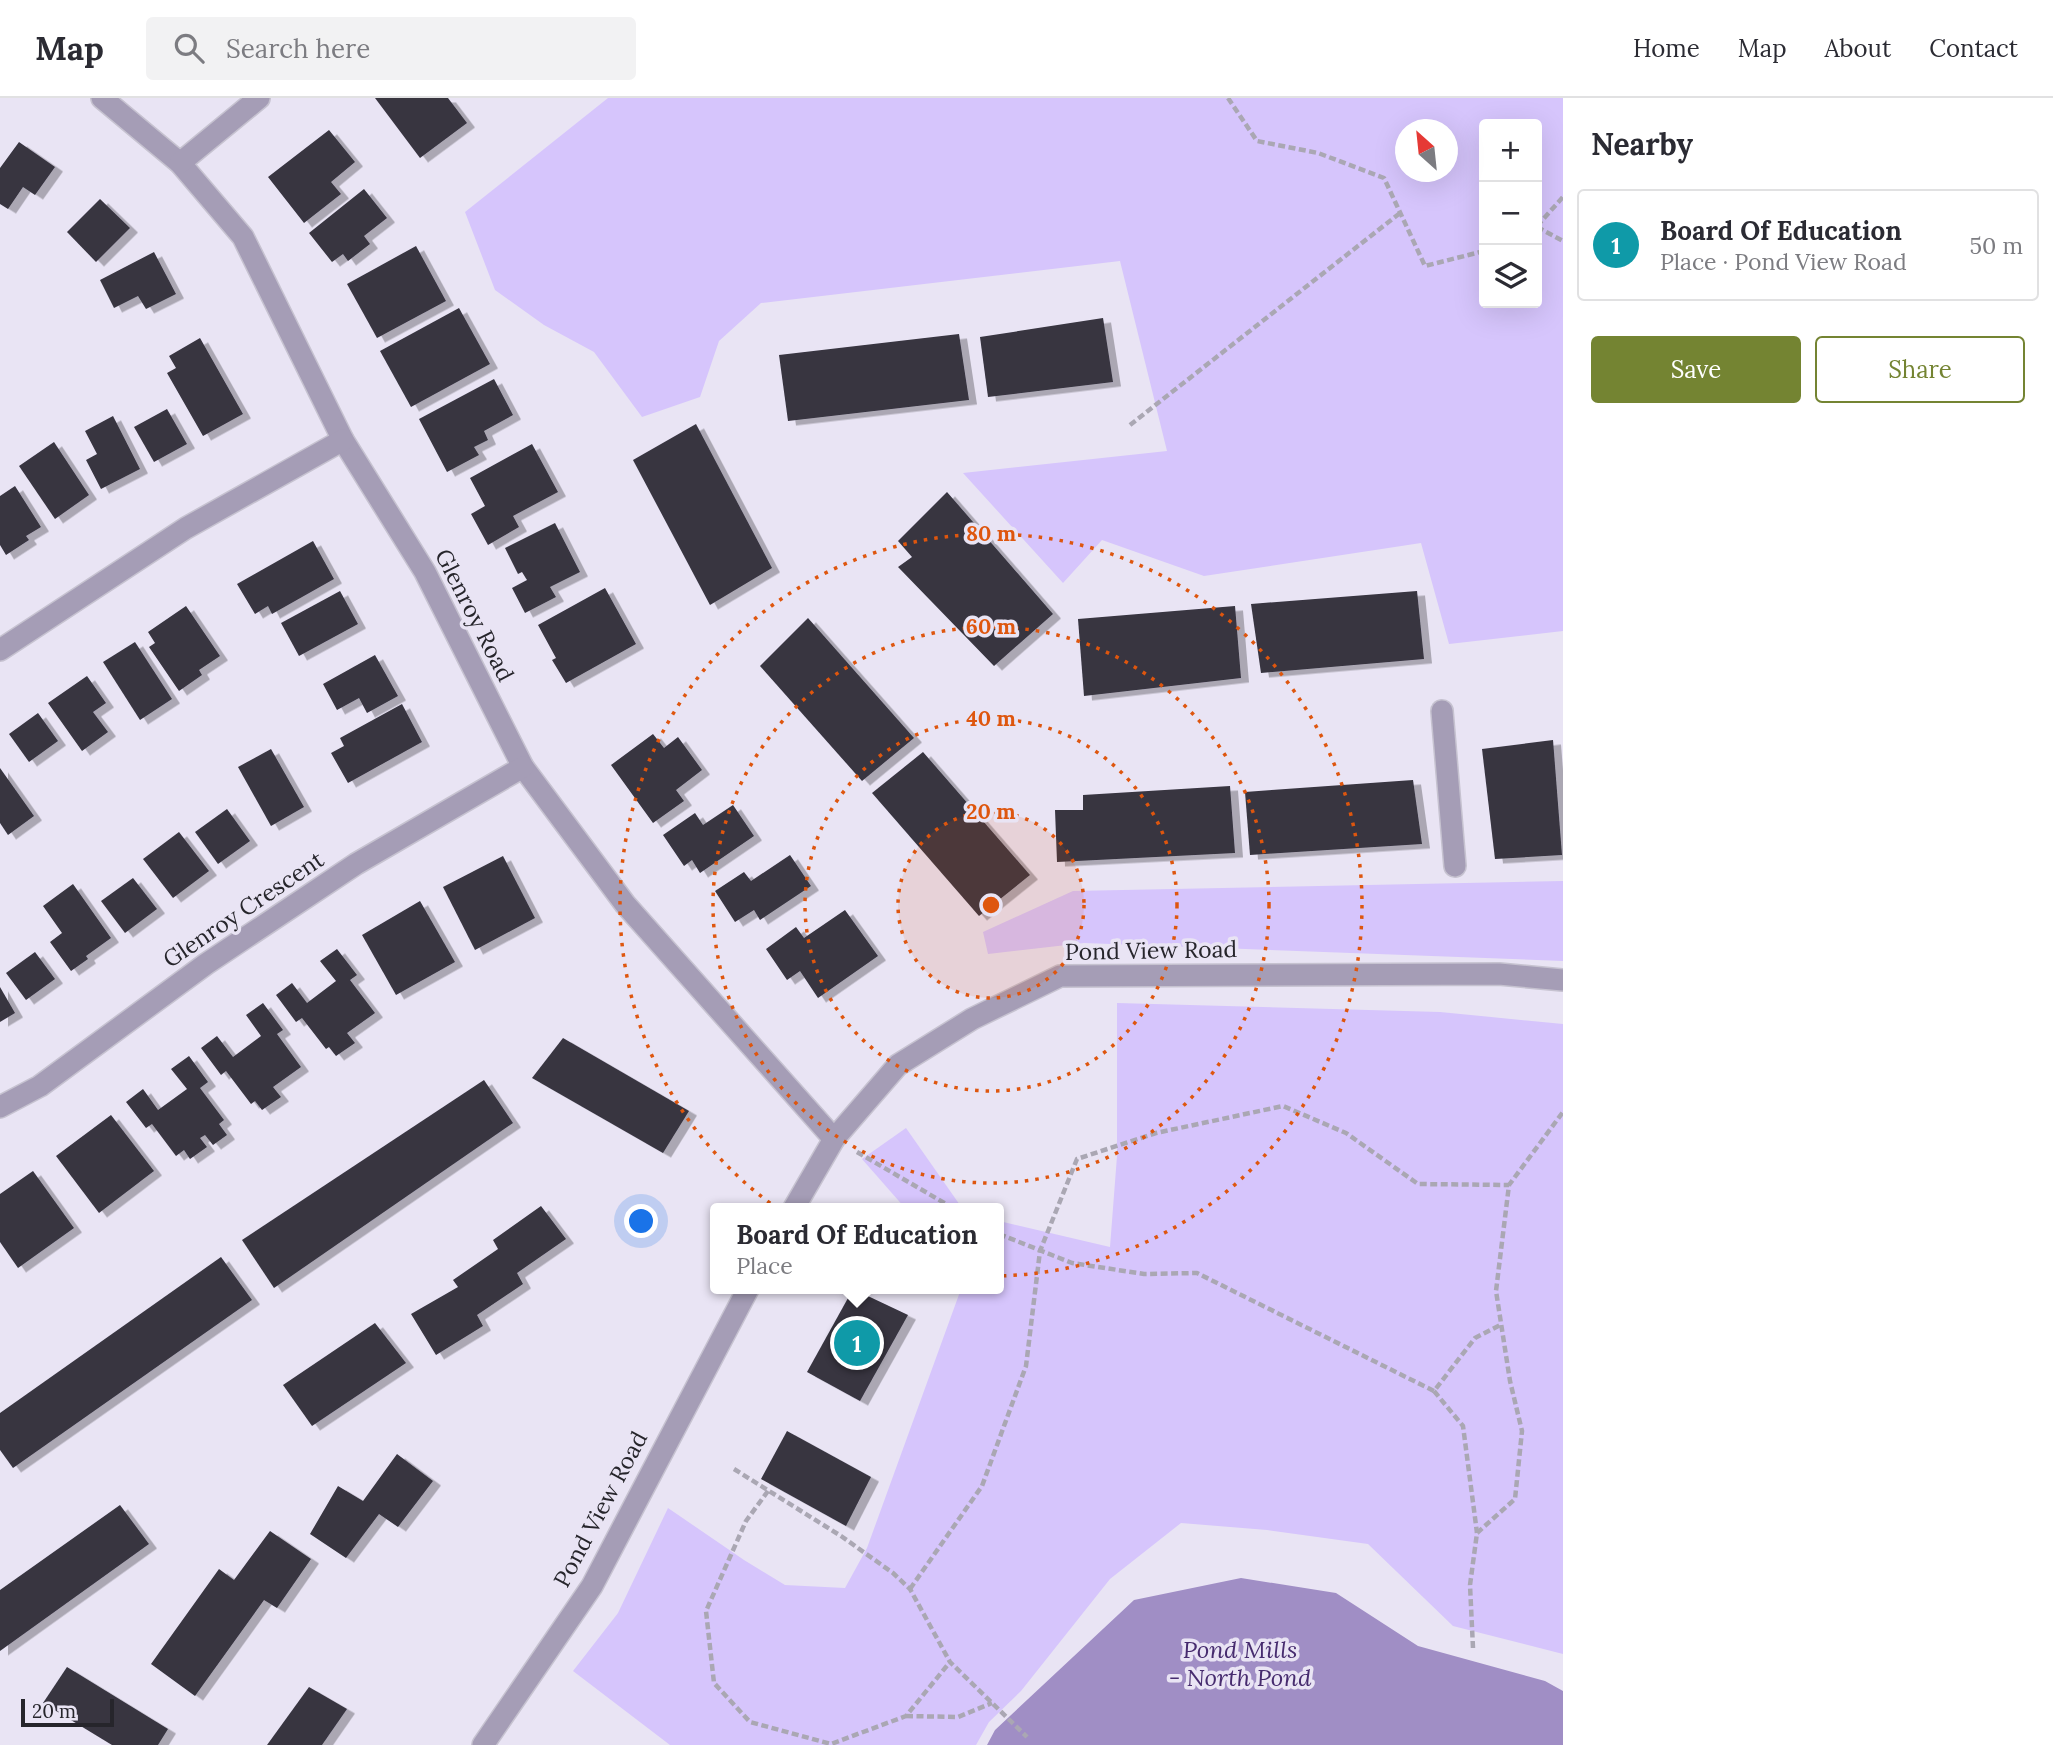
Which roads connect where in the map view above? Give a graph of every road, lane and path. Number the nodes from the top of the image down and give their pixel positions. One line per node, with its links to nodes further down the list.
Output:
1 (102, 98): 4 (street, Glenroy Road)
2 (259, 98): 4 (street)
3 (1228, 98): 6 (path)
4 (180, 163): 12 (street, Glenroy Road)
5 (1561, 200): 7 (path)
6 (1400, 213): 10 (path); 11 (path)
7 (1542, 221)
8 (1542, 230): 9 (path)
9 (1563, 241)
10 (1479, 252)
11 (1130, 425)
12 (343, 440): 13 (street); 15 (street, Glenroy Road)
13 (0, 650)
14 (1442, 711): 16 (street)
15 (523, 767): 18 (street, Glenroy Crescent); 20 (street, Glenroy Road)
16 (1455, 866)
17 (1563, 980): 20 (street, Pond View Road)
18 (0, 1107)
19 (1563, 1112): 21 (path)
20 (834, 1139): 22 (street, Pond View Road); 23 (path)
21 (1509, 1185): 25 (path); 27 (path)
22 (797, 1203)
23 (944, 1203)
24 (1004, 1236): 25 (path)
25 (1040, 1251): 28 (path); 32 (path)
26 (745, 1294): 38 (street, Pond View Road)
27 (1502, 1324): 28 (path); 31 (path)
28 (1434, 1391): 31 (path)
29 (734, 1469): 30 (path)
30 (768, 1491): 32 (path); 36 (path)
31 (1477, 1533): 33 (path)
32 (910, 1589): 34 (path)
33 (1474, 1648)
34 (950, 1662): 35 (path); 36 (path)
35 (992, 1703): 36 (path); 37 (path)
36 (906, 1716)
37 (1027, 1737)
38 (484, 1745)

